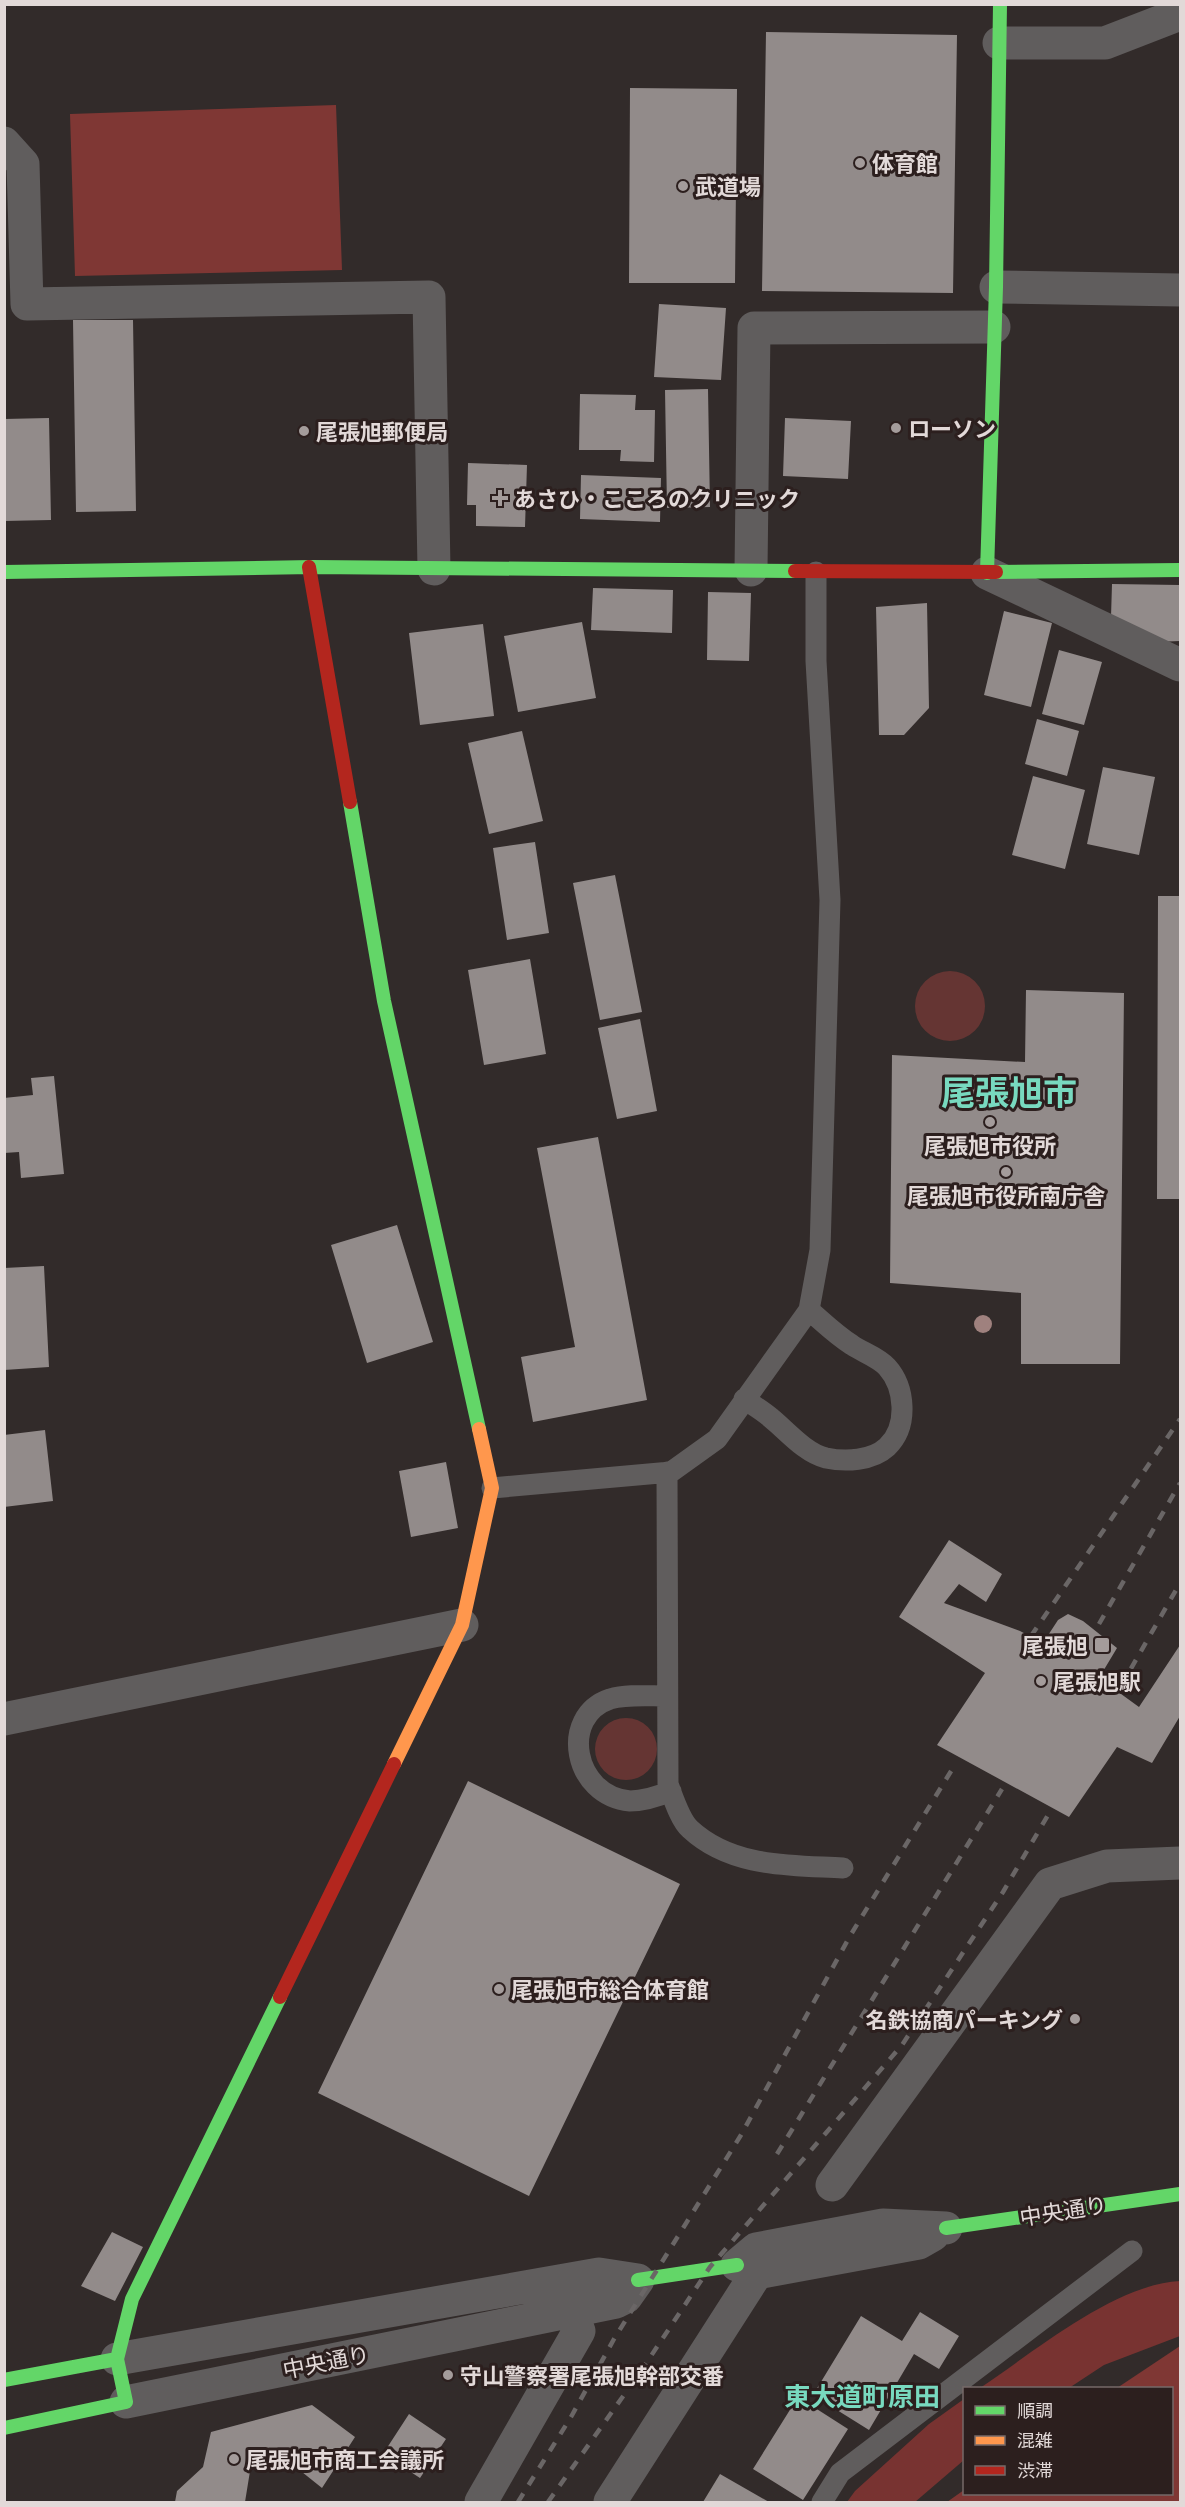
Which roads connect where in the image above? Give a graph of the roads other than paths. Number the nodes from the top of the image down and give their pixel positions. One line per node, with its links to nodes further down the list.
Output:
1 (1000, 4): 3 (street)
2 (1180, 14): 3 (street)
3 (999, 43): 5 (street)
4 (4, 143): 9 (street)
5 (996, 287): 6 (street); 7 (street)
6 (1180, 290)
7 (994, 327): 10 (street); 14 (street)
8 (309, 567): 9 (street); 12 (street); 19 (street)
9 (434, 569): 10 (street)
10 (751, 570): 13 (street)
11 (1180, 570): 14 (street)
12 (4, 572)
13 (816, 572): 14 (street); 16 (lane)
14 (987, 573): 15 (street)
15 (1180, 664)
16 (809, 1310): 17 (lane); 17 (lane)
17 (744, 1400): 18 (lane)
18 (667, 1472): 19 (lane); 21 (lane)
19 (492, 1488): 20 (street)
20 (462, 1625): 22 (street); 33 (street)
21 (666, 1696): 23 (lane); 23 (lane)
22 (4, 1719)
23 (671, 1791): 25 (lane)
24 (1180, 1863): 26 (street)
25 (843, 1868)
26 (832, 2185)
27 (1180, 2194): 28 (street, 中央通り)
28 (946, 2228): 30 (street, 中央通り)
29 (1132, 2252): 39 (lane)
30 (748, 2268): 31 (street, 中央通り); 38 (street)
31 (638, 2280): 33 (street, 中央通り); 35 (street, 中央通り)
32 (579, 2331): 37 (street)
33 (117, 2359): 34 (street, 中央通り); 35 (street)
34 (4, 2380)
35 (126, 2402): 36 (street, 中央通り)
36 (4, 2428)
37 (481, 2502)
38 (610, 2502)
39 (822, 2502)

